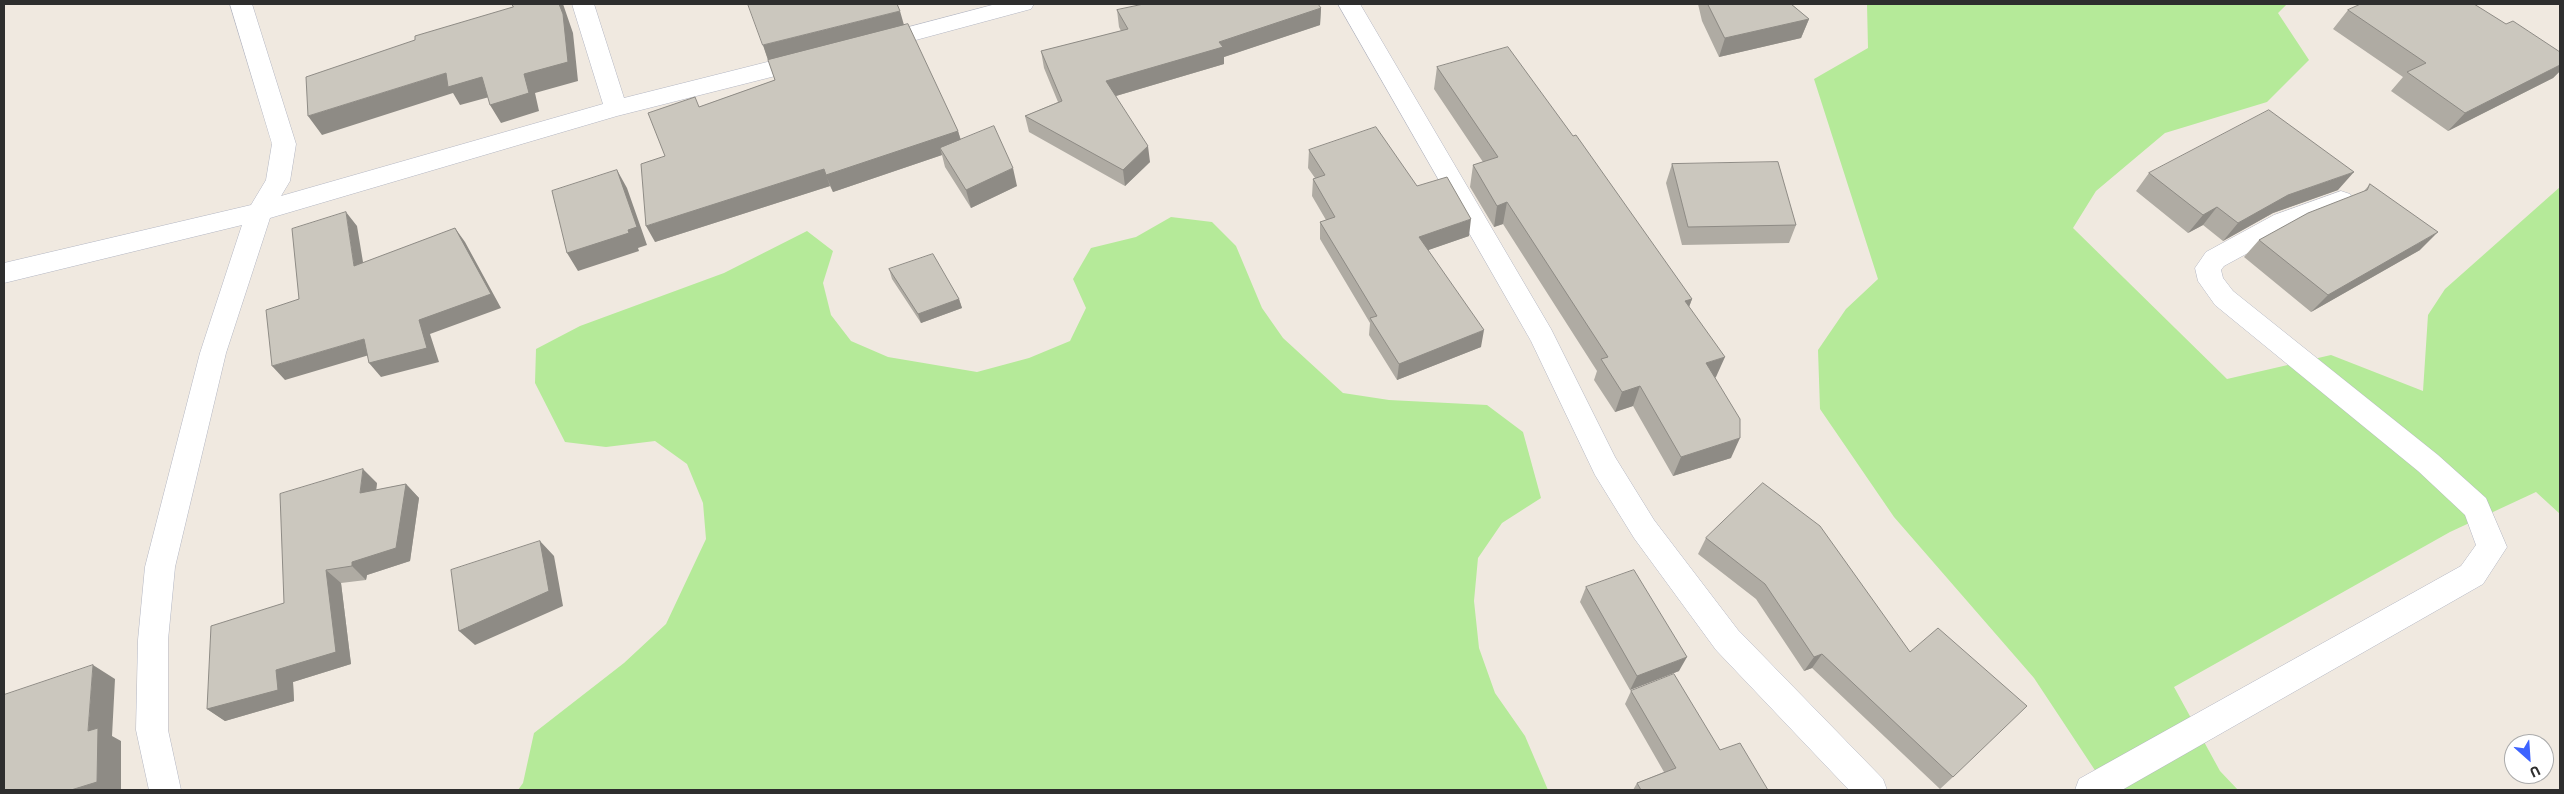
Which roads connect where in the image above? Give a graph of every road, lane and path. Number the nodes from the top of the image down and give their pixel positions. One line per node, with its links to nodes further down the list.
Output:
1 (241, 4): 10 (street)
2 (583, 4): 8 (street)
3 (1023, 4): 5 (street)
4 (1349, 4): 13 (street)
5 (949, 12): 6 (street)
6 (857, 47)
7 (828, 54): 8 (street)
8 (616, 108): 10 (street)
9 (2342, 200): 14 (street)
10 (259, 212): 11 (street); 12 (street)
11 (4, 273)
12 (165, 790)
13 (1871, 790)
14 (2091, 790)

